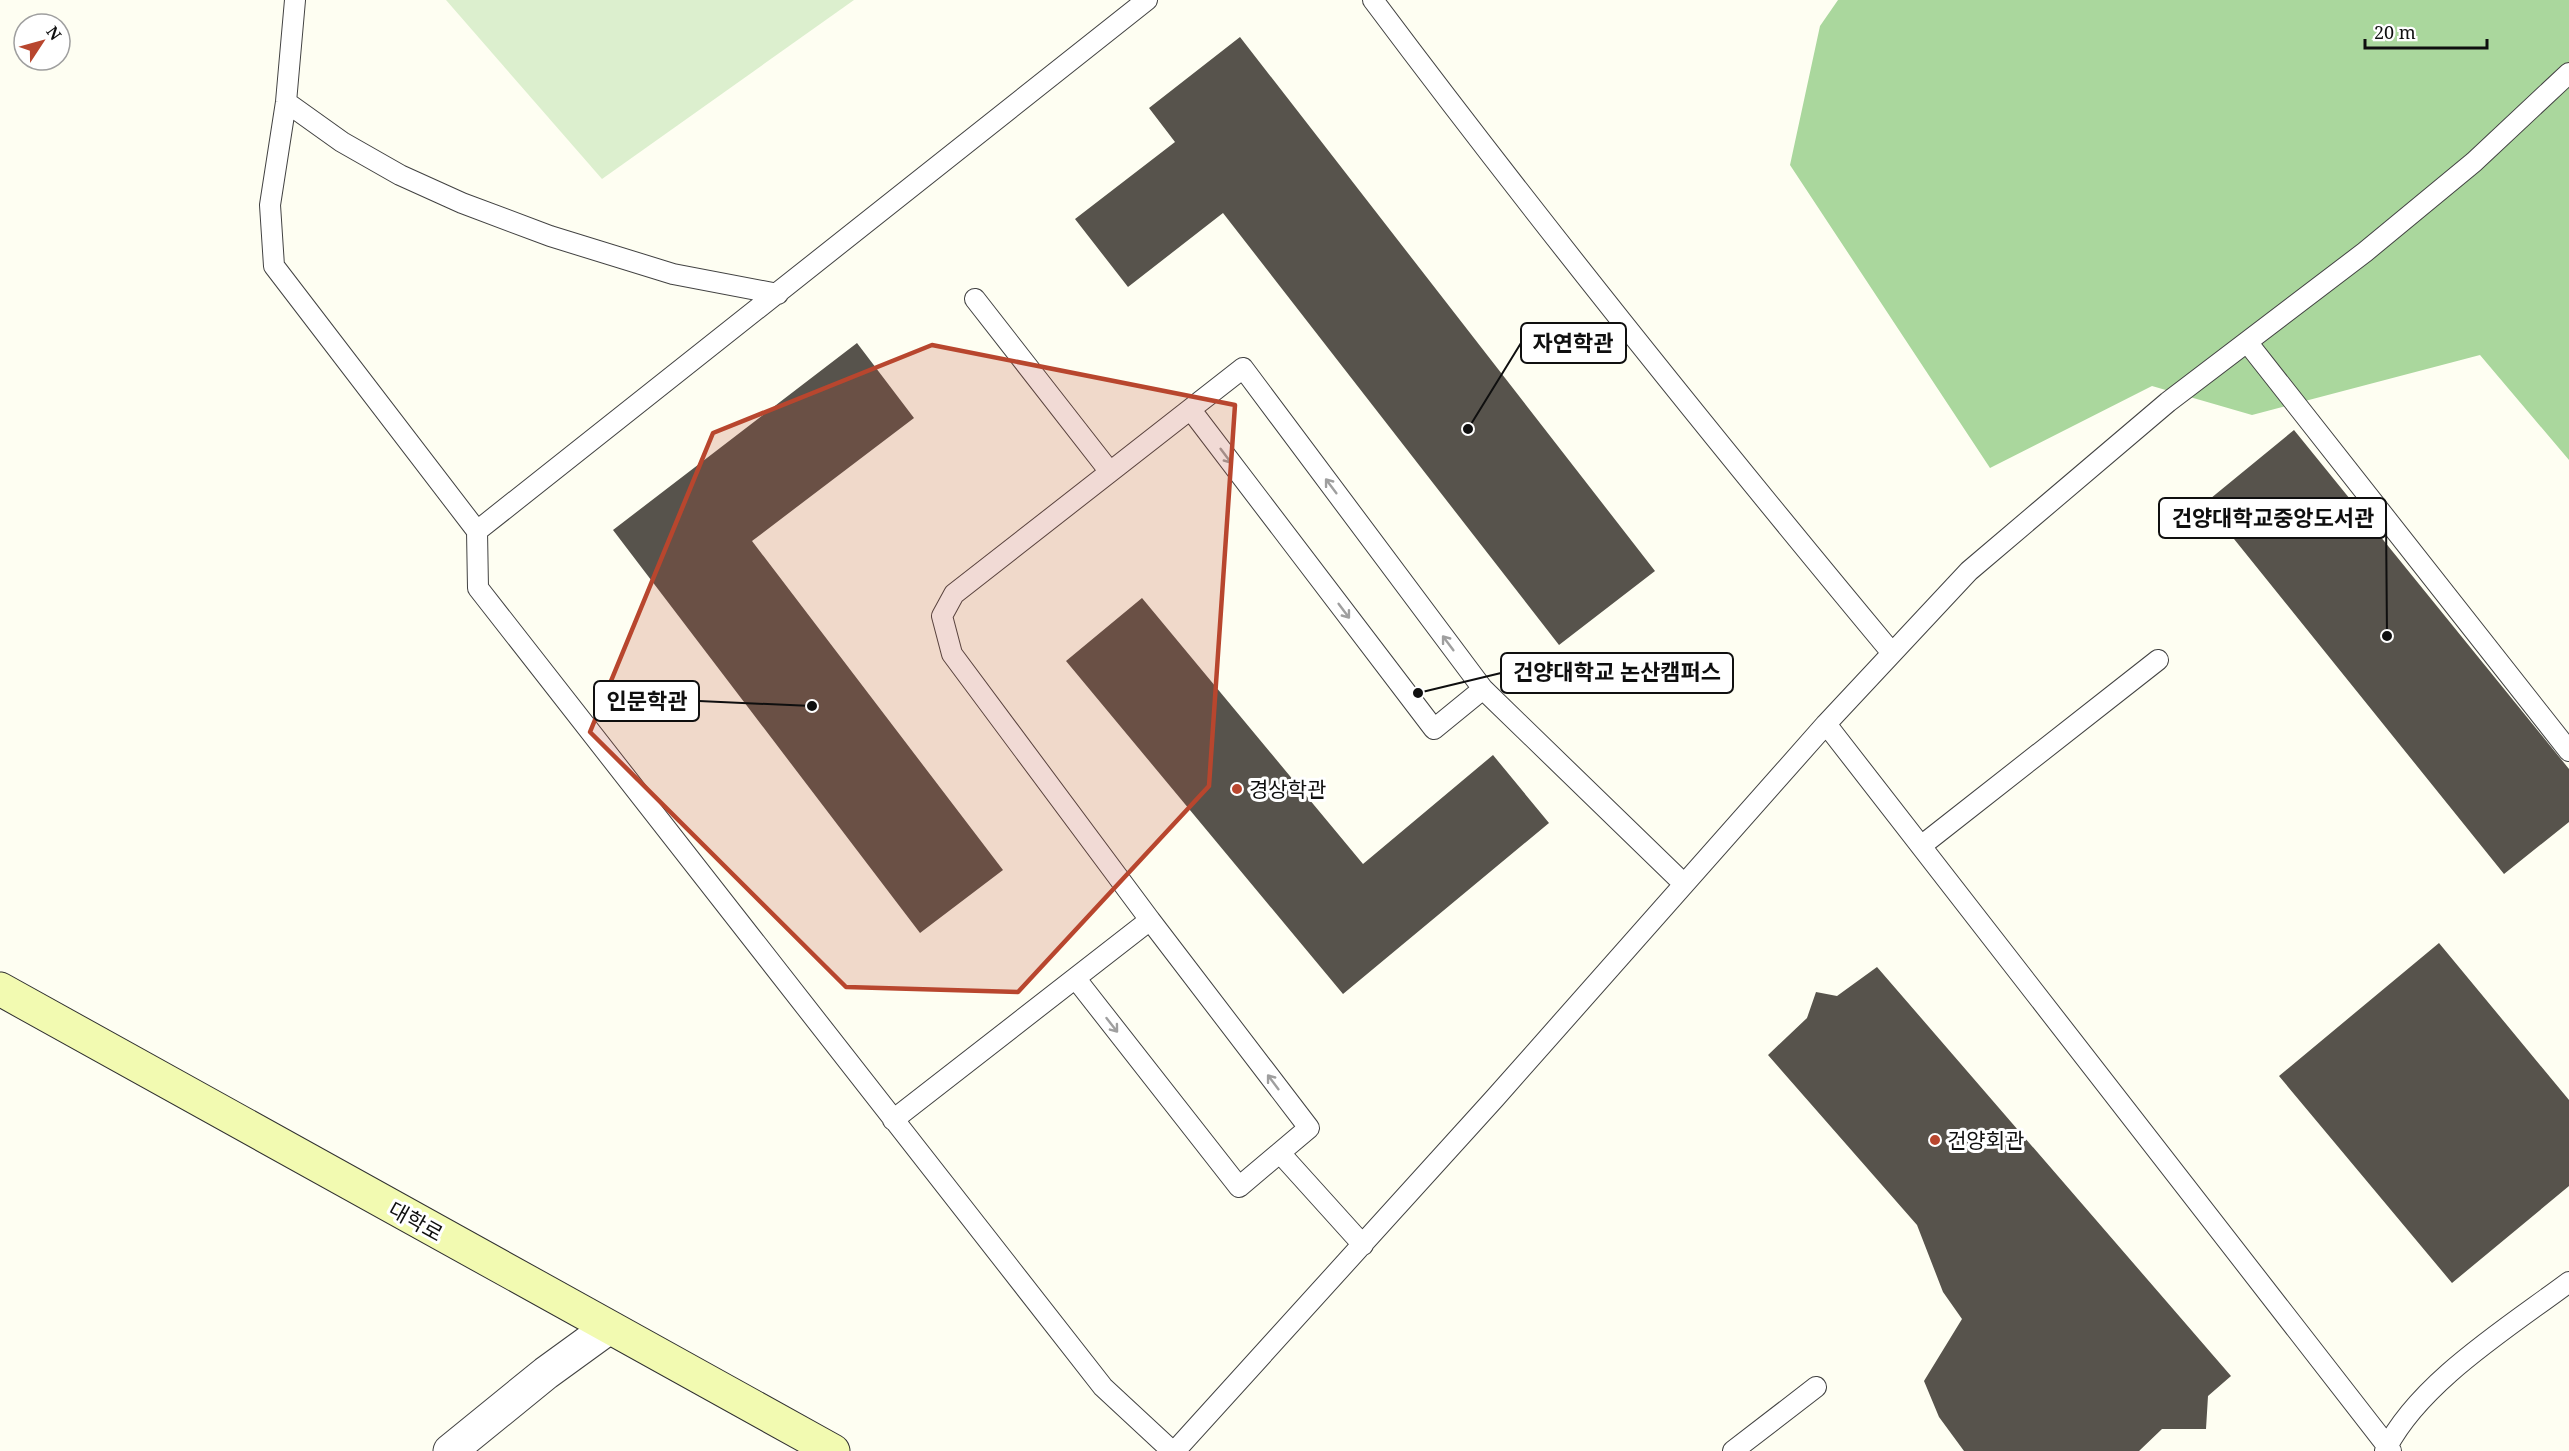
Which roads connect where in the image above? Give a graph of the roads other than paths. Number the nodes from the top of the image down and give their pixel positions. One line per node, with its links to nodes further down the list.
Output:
1 (295, 0): 5 (lane)
2 (1147, 0): 6 (lane)
3 (1373, 0): 12 (lane)
4 (2569, 73): 8 (lane)
5 (286, 102): 6 (lane); 11 (lane)
6 (778, 294): 11 (lane)
7 (975, 299): 10 (lane)
8 (2247, 342): 12 (lane); 16 (lane)
9 (1191, 410): 10 (lane); 14 (lane, one-way to 14); 14 (lane, one-way to 9)
10 (1110, 472): 19 (lane)
11 (477, 531): 22 (lane)
12 (1892, 653): 15 (lane)
13 (2158, 660): 17 (lane)
14 (1483, 689): 18 (lane)
15 (1826, 724): 17 (lane); 18 (lane)
16 (2569, 751)
17 (1921, 846): 28 (lane)
18 (1684, 884): 24 (lane)
19 (1150, 920): 20 (lane); 23 (lane, one-way to 19)
20 (1076, 979): 22 (lane); 23 (lane, one-way to 23)
21 (0, 988): 26 (street, 대학로)
22 (893, 1120): 31 (lane)
23 (1280, 1153): 24 (lane)
24 (1363, 1245): 31 (lane)
25 (2569, 1282): 28 (lane)
26 (608, 1328): 29 (street); 30 (street, 대학로)
27 (1816, 1387): 32 (lane)
28 (2387, 1450)
29 (450, 1451)
30 (833, 1451)
31 (1174, 1451)
32 (1732, 1451)

